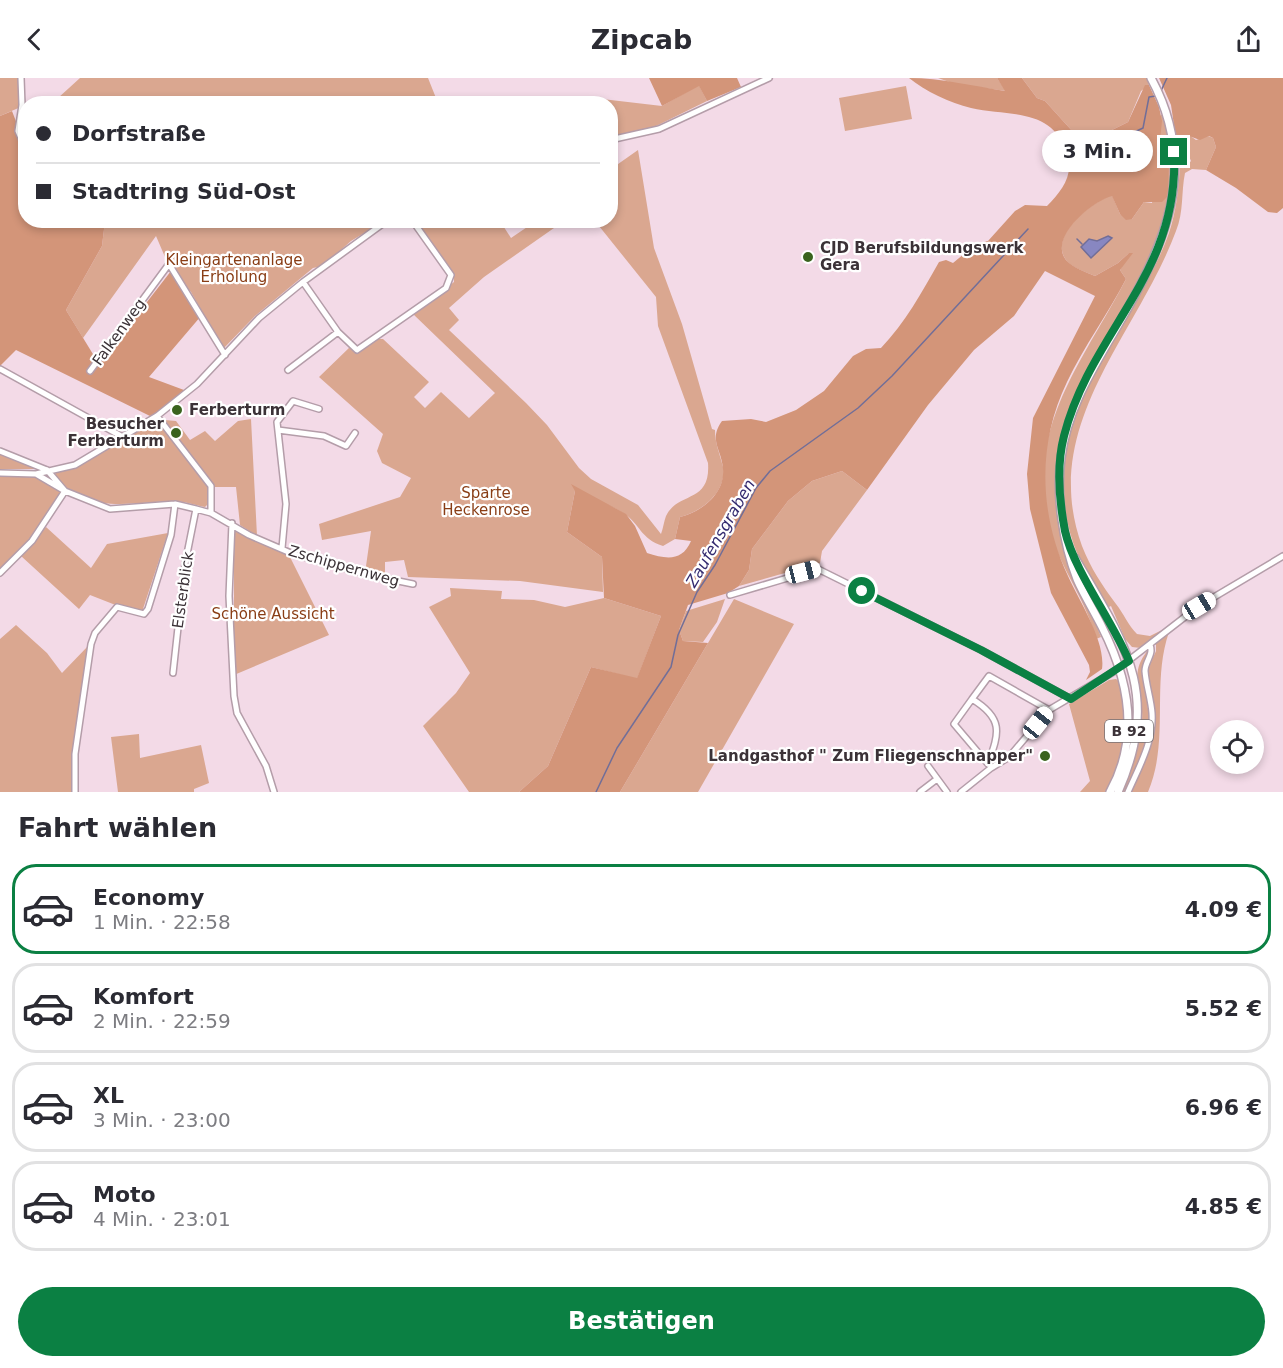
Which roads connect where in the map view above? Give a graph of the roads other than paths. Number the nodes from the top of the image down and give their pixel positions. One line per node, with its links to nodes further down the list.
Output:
1 (21, 78): 4 (street)
2 (769, 78): 5 (street)
3 (1152, 79): 29 (main road, B 92)
4 (22, 96)
5 (618, 138)
6 (377, 228): 8 (street)
7 (418, 228): 9 (street)
8 (303, 282): 9 (street); 10 (street)
9 (338, 332): 12 (street)
10 (225, 356): 13 (street, Falkenweg); 15 (street)
11 (0, 369): 18 (street)
12 (288, 370)
13 (90, 371)
14 (319, 409): 16 (street)
15 (157, 416): 18 (street); 26 (street)
16 (278, 430): 17 (street); 28 (street)
17 (355, 433)
18 (121, 436): 20 (street)
19 (0, 451): 20 (street)
20 (47, 470): 22 (street); 23 (street, Zschippernweg)
21 (0, 473): 22 (street)
22 (36, 474): 23 (street)
23 (65, 491): 24 (street, Zschippernweg); 31 (street)
24 (175, 504): 25 (street, Zschippernweg); 44 (street)
25 (196, 508): 26 (street, Zschippernweg); 37 (street, Elsterblick)
26 (211, 513): 27 (street, Zschippernweg)
27 (232, 523): 28 (street, Zschippernweg); 45 (street)
28 (282, 548): 32 (street, Zschippernweg)
29 (1070, 550): 35 (main road, B 92); 36 (main road, B 92)
30 (1283, 556): 34 (street)
31 (0, 573)
32 (413, 584)
33 (730, 595): 39 (street)
34 (1150, 645): 35 (street); 51 (street)
35 (1129, 661): 36 (street); 50 (main road, B 92)
36 (1120, 668): 39 (street); 49 (main road, B 92)
37 (173, 673)
38 (972, 699): 40 (street); 41 (street); 41 (street)
39 (1071, 699): 40 (street)
40 (1049, 710): 41 (street)
41 (989, 765): 48 (street)
42 (928, 766): 43 (street)
43 (937, 779): 46 (street); 47 (street)
44 (75, 792)
45 (274, 792)
46 (920, 792)
47 (947, 792)
48 (961, 792)
49 (1110, 792)
50 (1118, 792)
51 (1128, 792)

